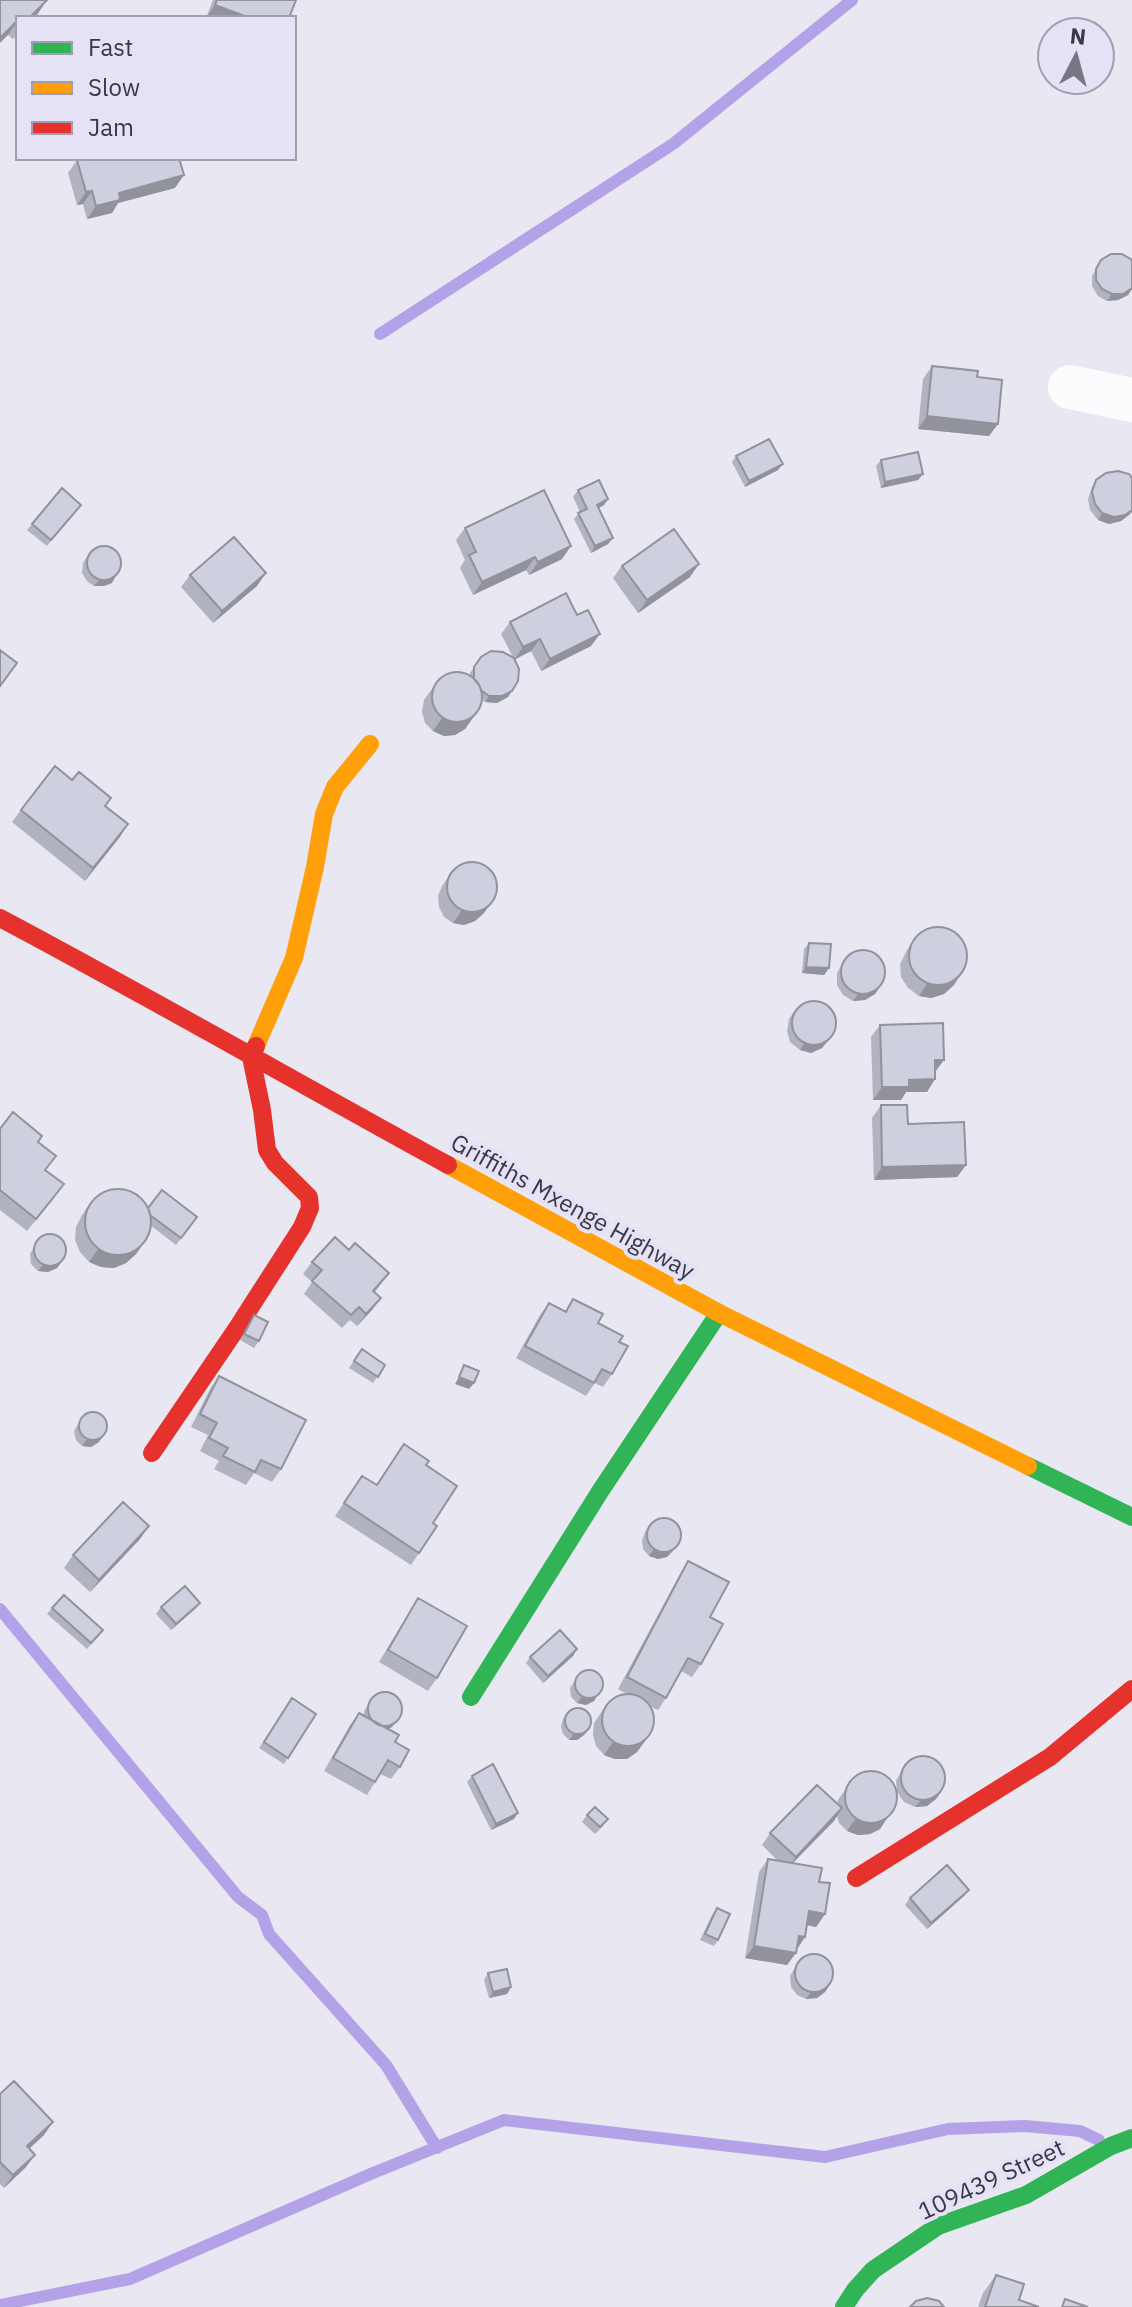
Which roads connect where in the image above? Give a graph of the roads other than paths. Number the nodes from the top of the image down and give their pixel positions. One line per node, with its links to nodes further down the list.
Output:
1 (1070, 387): 2 (street)
2 (1132, 400)
3 (370, 744): 5 (street)
4 (0, 918): 5 (street, Griffiths Mxenge Highway)
5 (251, 1057): 6 (street, Griffiths Mxenge Highway); 7 (street)
6 (719, 1313): 8 (street, Griffiths Mxenge Highway); 10 (street)
7 (152, 1453)
8 (1132, 1517)
9 (1132, 1689): 11 (street)
10 (471, 1697)
11 (856, 1878)
12 (1132, 2138): 13 (street, 109439 Street)
13 (844, 2307)

